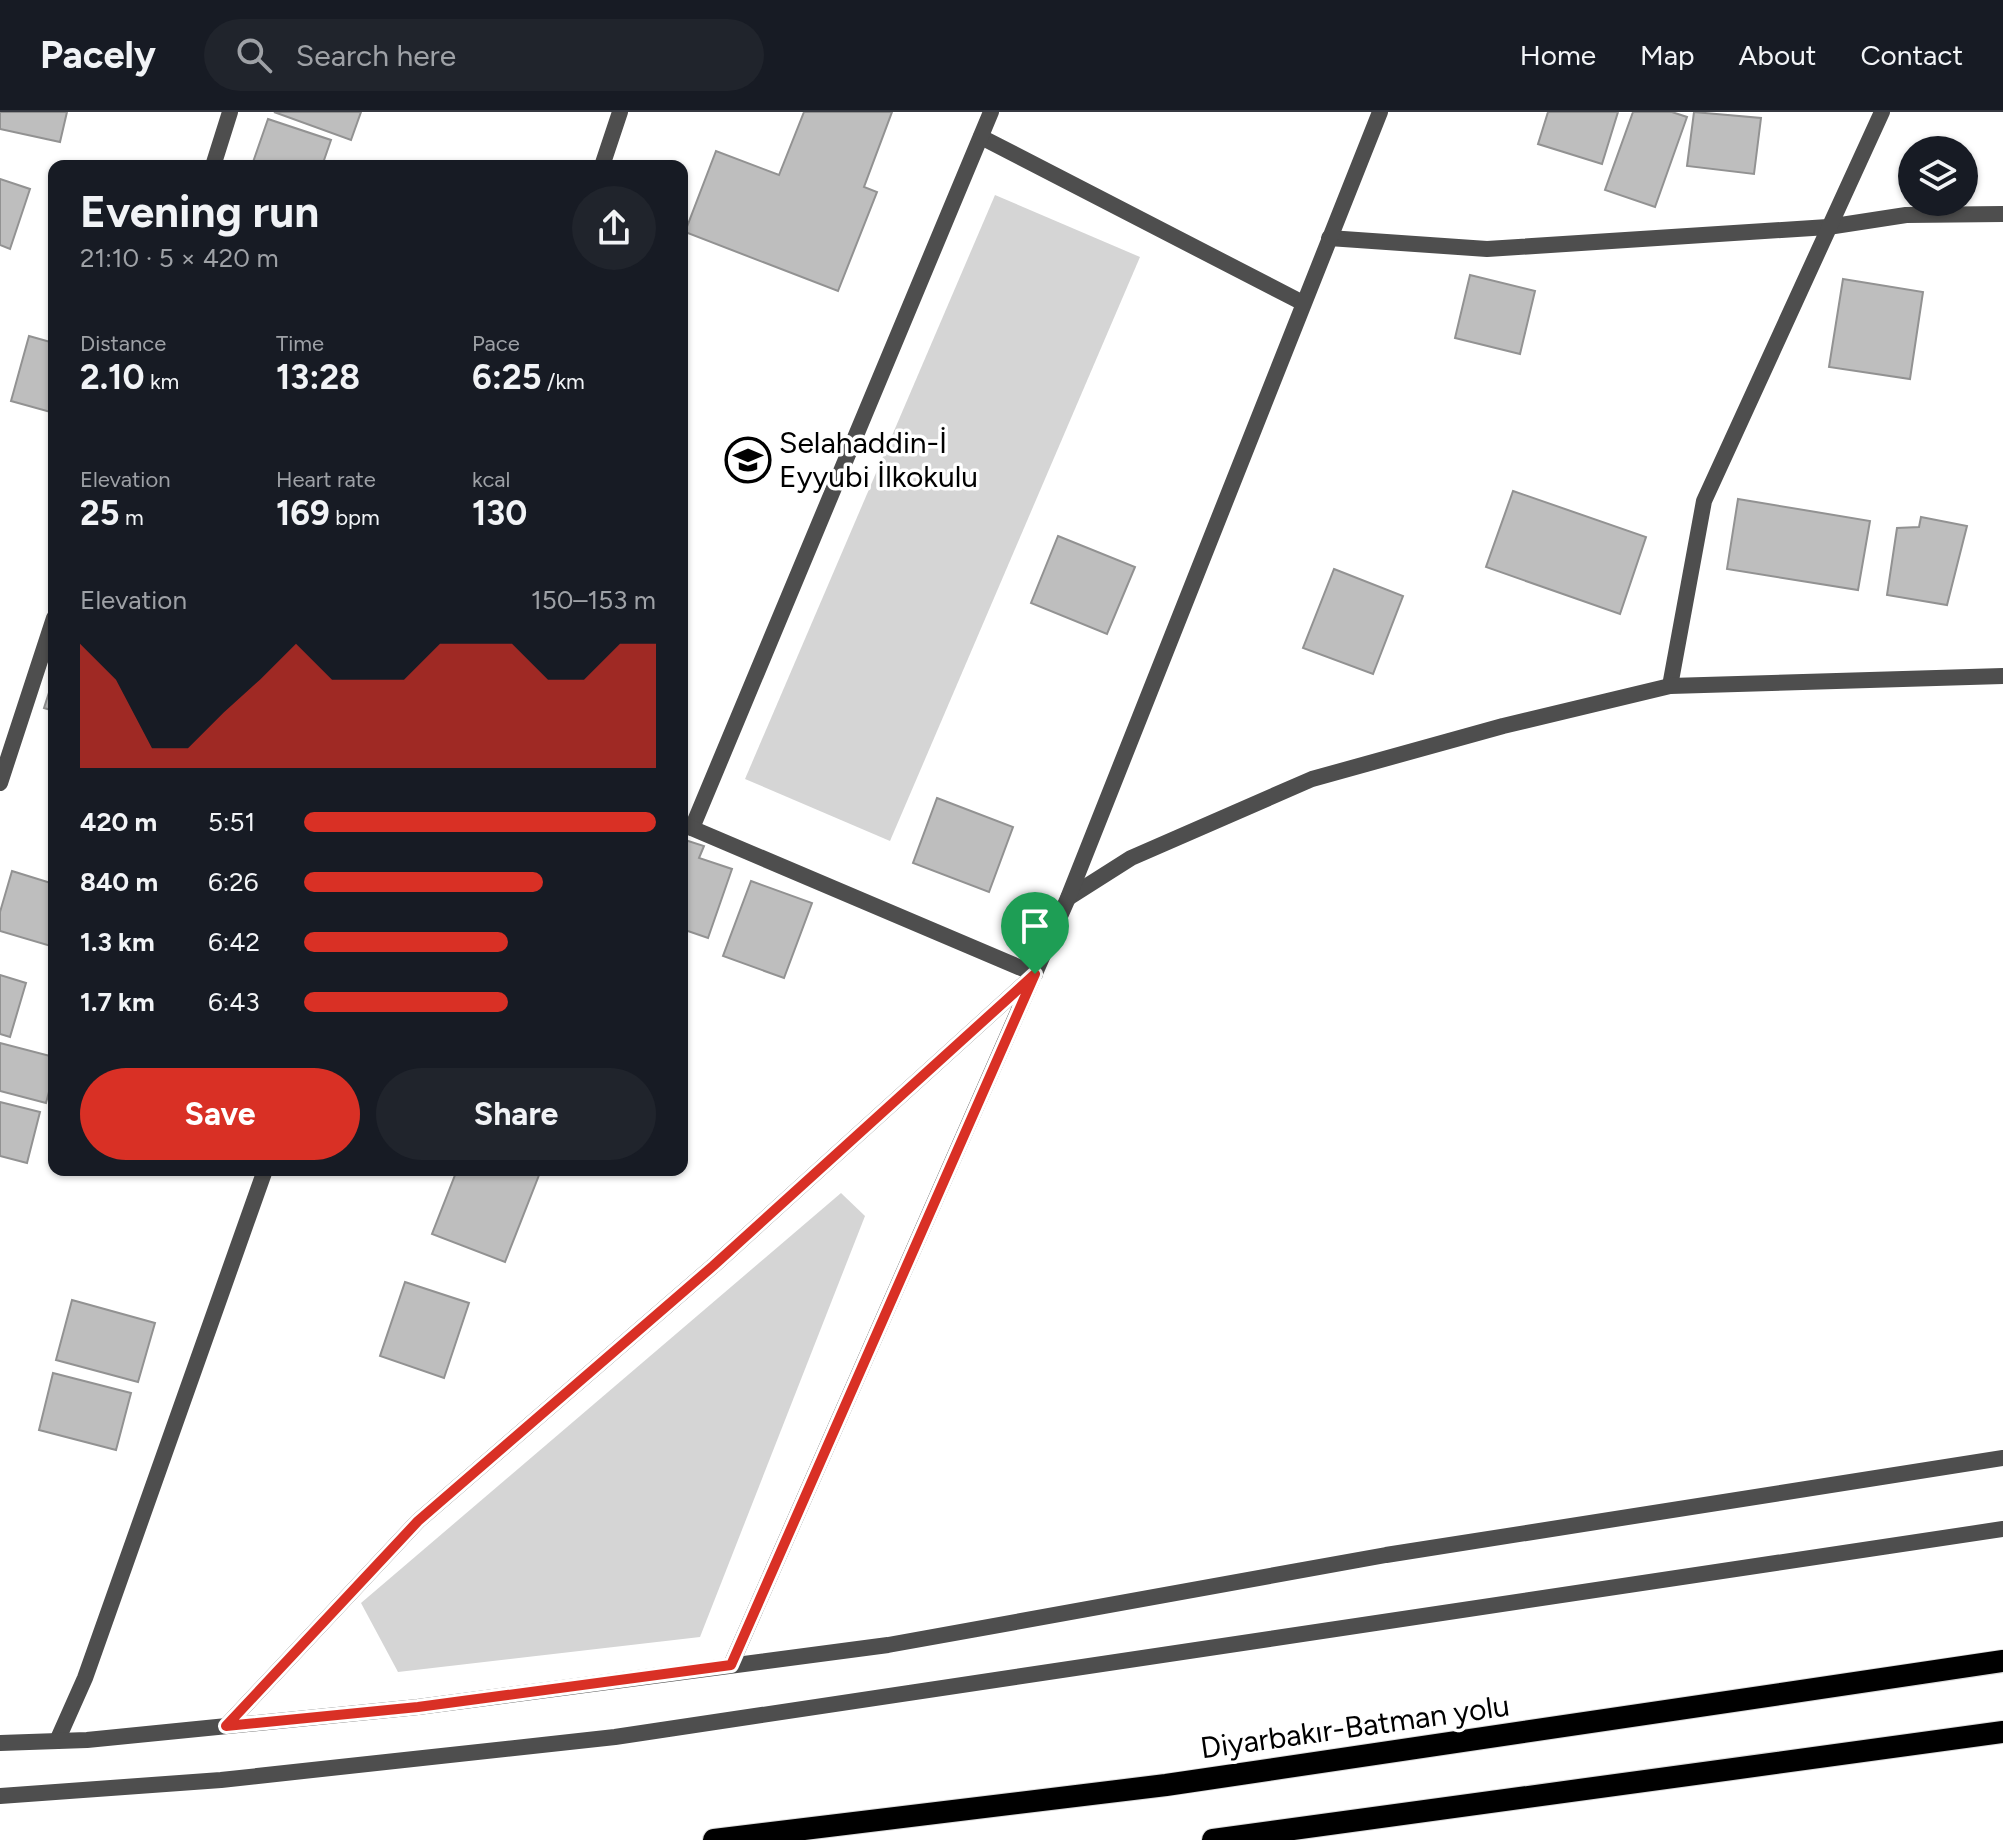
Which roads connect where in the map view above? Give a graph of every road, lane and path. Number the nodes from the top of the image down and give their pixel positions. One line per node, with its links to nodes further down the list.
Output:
1 (230, 112): 7 (street)
2 (620, 112): 8 (street)
3 (991, 112): 6 (street)
4 (1380, 112): 11 (street)
5 (1882, 112): 10 (street)
6 (981, 137): 12 (street); 17 (street)
7 (215, 160)
8 (604, 160)
9 (2003, 214): 10 (street)
10 (1828, 227): 11 (street); 15 (street)
11 (1329, 238): 12 (street)
12 (1303, 303): 19 (street)
13 (48, 636): 16 (street)
14 (2003, 676): 15 (street)
15 (1670, 686): 19 (street)
16 (0, 783)
17 (688, 824)
18 (688, 826): 20 (street)
19 (1068, 898): 20 (street)
20 (1035, 974): 25 (street); 26 (street)
21 (263, 1176): 28 (street)
22 (2003, 1458): 25 (street)
23 (2003, 1529): 30 (street)
24 (2003, 1661): 31 (highway, Diyarbakır-Batman yolu)
25 (731, 1665): 26 (street)
26 (226, 1726): 28 (street)
27 (2003, 1732): 32 (highway)
28 (57, 1741): 29 (street)
29 (0, 1743)
30 (0, 1796)
31 (714, 1840)
32 (1213, 1840)

